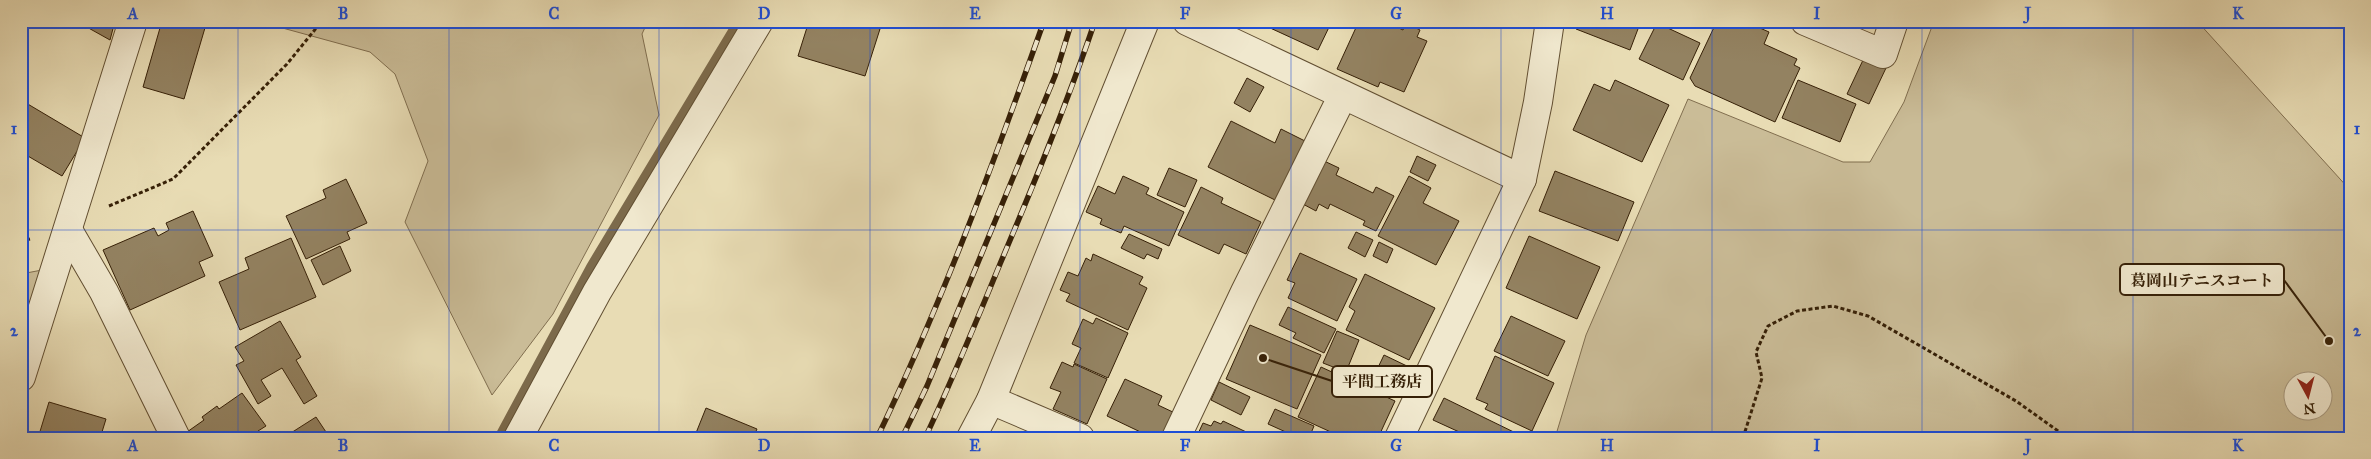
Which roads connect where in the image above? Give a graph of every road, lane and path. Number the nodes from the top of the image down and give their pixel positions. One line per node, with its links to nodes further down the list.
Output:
1 (133, 21): 11 (street)
2 (322, 21): 11 (path)
3 (759, 21): 15 (street)
4 (1146, 21): 13 (street)
5 (1187, 21): 9 (street)
6 (1550, 21): 10 (street)
7 (1805, 21): 8 (street)
8 (1894, 21)
9 (1343, 95): 10 (street); 18 (street)
10 (1522, 180): 19 (street)
11 (68, 230): 12 (street); 14 (street)
12 (21, 377)
13 (991, 400): 16 (street); 17 (street)
14 (176, 438)
15 (518, 438)
16 (971, 438)
17 (1080, 438)
18 (1176, 438)
19 (1399, 438)
20 (1743, 438): 21 (path)
21 (2068, 438)

